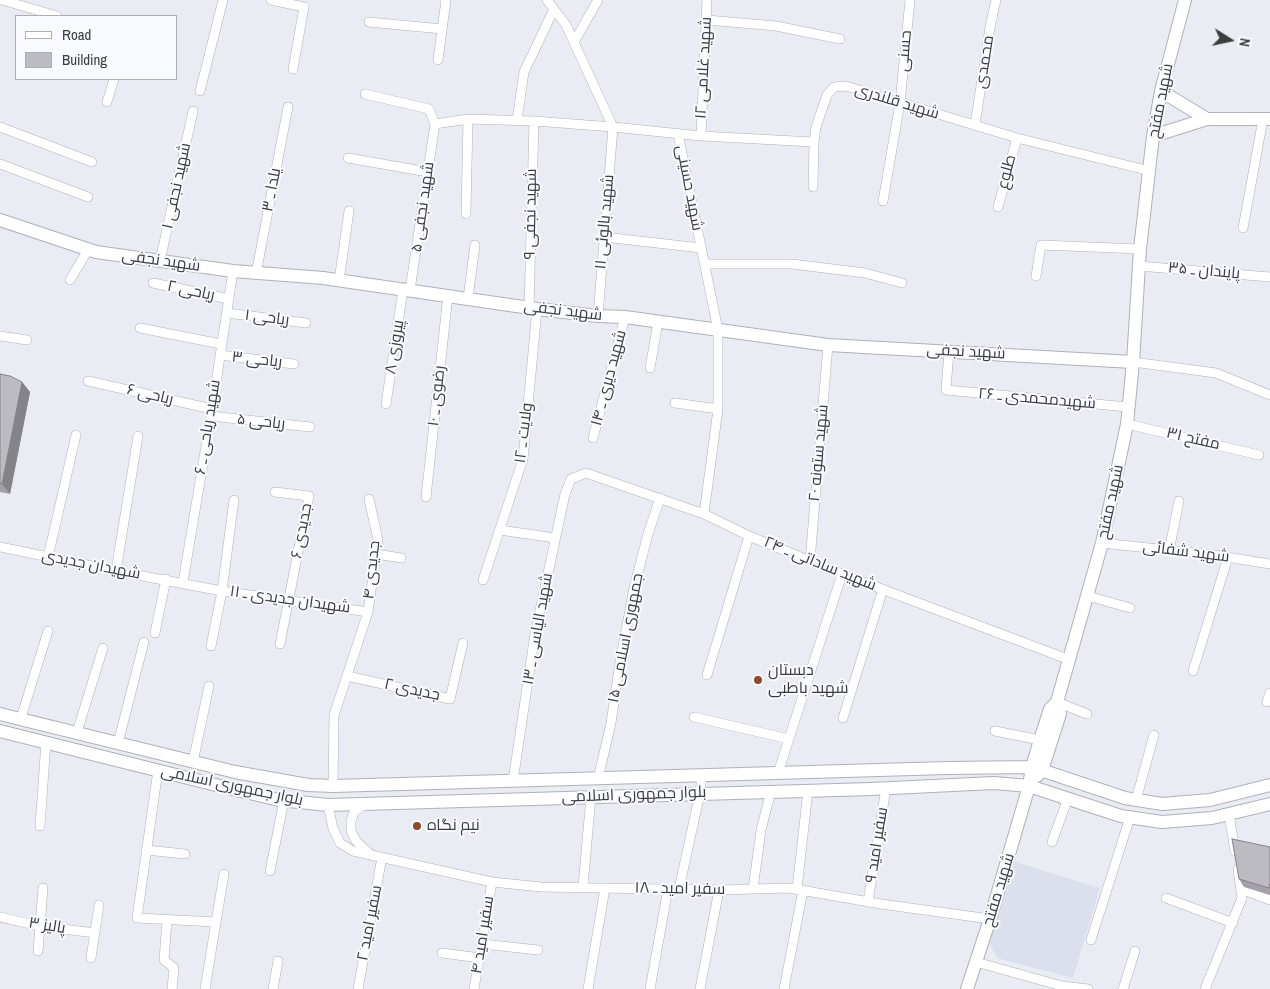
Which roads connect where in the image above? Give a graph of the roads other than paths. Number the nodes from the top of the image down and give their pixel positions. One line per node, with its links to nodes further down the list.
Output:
1 (2, 0): 13 (street)
2 (223, 0): 23 (street)
3 (271, 0): 11 (street)
4 (446, 0): 16 (street)
5 (547, 0): 12 (street)
6 (598, 0): 18 (street)
7 (707, 0): 14 (street, شهید غلامی ۱۲)
8 (910, 0): 26 (street, حسنی)
9 (996, 0): 35 (street, محمدی)
10 (1185, 0): 22 (main road, شهید مفتح)
11 (285, 1): 20 (street)
12 (554, 9): 18 (street); 32 (street)
13 (54, 15)
14 (707, 20): 17 (street); 39 (street, شهید غلامی ۱۲)
15 (369, 22): 16 (street)
16 (442, 29): 19 (street)
17 (840, 39)
18 (574, 42): 37 (street)
19 (438, 60)
20 (293, 69)
21 (114, 80): 25 (street)
22 (1161, 90): 30 (main road); 40 (main road, شهید مفتح)
23 (200, 91)
24 (365, 94): 34 (street)
25 (107, 102)
26 (900, 103): 35 (street, شهید قلندری); 42 (street, شهید قلندری); 50 (street, حسنی)
27 (288, 107): 65 (street, یلدا ـ ۳)
28 (193, 110): 61 (street, شهید نجفی ۱)
29 (468, 119): 32 (street, شهید حسینی); 34 (street, شهید حسینی); 53 (street)
30 (1207, 119): 31 (main road); 40 (main road)
31 (1266, 119): 55 (street)
32 (517, 120): 33 (street, شهید حسینی)
33 (534, 121): 37 (street, شهید حسینی); 76 (street, شهید نجفی ۹)
34 (435, 124): 47 (street, شهید نجفی ۵)
35 (975, 125): 41 (street, شهید قلندری)
36 (0, 127): 44 (street)
37 (613, 127): 38 (street, شهید حسینی); 56 (street, شهید بالوئی ۱۱)
38 (678, 134): 39 (street); 58 (street, شهید حسینی)
39 (701, 136): 42 (street)
40 (1153, 136): 46 (main road, شهید مفتح)
41 (1017, 138): 46 (street, شهید قلندری); 51 (street, طلوع)
42 (814, 142): 48 (street)
43 (348, 158): 47 (street)
44 (92, 162)
45 (0, 164): 49 (street)
46 (1150, 171): 59 (main road, شهید مفتح)
47 (428, 172): 72 (street, شهید نجفی ۵)
48 (813, 187)
49 (88, 197)
50 (883, 201)
51 (998, 207)
52 (349, 211): 69 (street)
53 (466, 214)
54 (0, 220): 60 (main road, شهید نجفی)
55 (1242, 228)
56 (604, 237): 58 (street); 78 (street, شهید بالوئی ۱۱)
57 (474, 245): 74 (street)
58 (702, 248): 62 (street, شهید حسینی)
59 (1140, 249): 63 (main road, شهید مفتح); 66 (street)
60 (88, 250): 61 (main road, شهید نجفی); 68 (street)
61 (160, 261): 64 (main road, شهید نجفی)
62 (705, 264): 71 (street); 83 (street, شهید حسینی)
63 (1139, 266): 67 (street, پایندان ـ ۳۵); 90 (main road, شهید مفتح)
64 (233, 272): 65 (main road, شهید نجفی); 75 (street, شهید ریاحی ـ ۶)
65 (256, 274): 69 (main road, شهید نجفی)
66 (1036, 276)
67 (1270, 277)
68 (70, 280)
69 (339, 281): 72 (main road, شهید نجفی)
70 (153, 283): 75 (street, ریاحی ۲)
71 (902, 283)
72 (407, 290): 73 (main road, شهید نجفی); 96 (street, پیروزی ۸)
73 (448, 295): 74 (main road, شهید نجفی); 108 (street, رضوی ـ ۱۰)
74 (468, 298): 76 (main road, شهید نجفی)
75 (229, 299): 77 (street, شهید ریاحی ـ ۶)
76 (533, 308): 78 (main road, شهید نجفی); 114 (street, ولایت ـ ۱۲)
77 (227, 313): 81 (street, ریاحی ۱); 86 (street, شهید ریاحی ـ ۶)
78 (598, 316): 79 (main road, شهید نجفی)
79 (625, 317): 80 (main road, شهید نجفی); 104 (street, شهید دیری ـ ۱۴)
80 (658, 322): 83 (main road, شهید نجفی); 92 (street)
81 (306, 323)
82 (140, 328): 86 (street)
83 (718, 330): 87 (main road, شهید نجفی); 98 (street, شهید حسینی)
84 (0, 336): 85 (street)
85 (27, 340)
86 (222, 344): 89 (street, شهید ریاحی ـ ۶)
87 (828, 345): 88 (main road, شهید نجفی); 124 (street, شهید ستونه ۲۰)
88 (949, 351): 90 (main road, شهید نجفی); 97 (street, شهیدمحمدی ـ ۲۶)
89 (220, 356): 91 (street, ریاحی ۳); 99 (street, شهید ریاحی ـ ۶)
90 (1133, 362): 94 (street); 97 (main road, شهید مفتح)
91 (294, 364)
92 (650, 368)
93 (88, 381): 99 (street, ریاحی ۶)
94 (1270, 395)
95 (675, 402): 98 (street)
96 (386, 404)
97 (1128, 407): 100 (main road, شهید مفتح)
98 (718, 409): 113 (street, شهید حسینی)
99 (211, 412): 101 (street, ریاحی ۵); 130 (street, شهید ریاحی ـ ۶)
100 (1127, 424): 105 (street, مفتح ۳۱); 117 (main road, شهید مفتح)
101 (310, 428)
102 (76, 435): 121 (street)
103 (138, 436): 126 (street)
104 (593, 438)
105 (1259, 455)
106 (571, 479): 109 (street, شهید ساداتی ـ ۲۴); 116 (street, شهید الیاسی ـ ۱۳)
107 (275, 492): 134 (street, جدیدی ۶)
108 (426, 497)
109 (660, 498): 113 (street, شهید ساداتی ـ ۲۴); 168 (street, جمهوری اسلامی ۱۵)
110 (369, 499): 120 (street, جدیدی ۴)
111 (234, 500): 132 (street)
112 (1179, 501): 119 (street)
113 (704, 514): 115 (street, شهید ساداتی ـ ۲۴)
114 (500, 530): 116 (street); 129 (street, ولایت ـ ۱۲)
115 (750, 536): 124 (street, شهید ساداتی ـ ۲۴); 146 (street)
116 (555, 538): 169 (street, شهید الیاسی ـ ۱۳)
117 (1102, 543): 119 (street, شهید شفائی); 133 (main road, شهید مفتح)
118 (0, 547): 121 (street, شهیدان جدیدی)
119 (1169, 551): 122 (street, شهید شفائی)
120 (376, 554): 123 (street); 136 (street, جدیدی ۴)
121 (48, 557): 126 (street, شهیدان جدیدی)
122 (1228, 557): 125 (street, شهید شفائی); 145 (street)
123 (401, 558)
124 (810, 561): 127 (street, شهید ساداتی ـ ۲۴)
125 (1270, 564)
126 (116, 571): 128 (street, شهیدان جدیدی)
127 (842, 574): 131 (street, شهید ساداتی ـ ۲۴); 159 (street)
128 (166, 580): 130 (street, شهیدان جدیدی); 138 (street)
129 (483, 580)
130 (183, 582): 132 (street, شهیدان جدیدی ـ ۱۱)
131 (883, 589): 144 (street, شهید ساداتی ـ ۲۴); 154 (street)
132 (222, 591): 134 (street, شهیدان جدیدی ـ ۱۱); 142 (street)
133 (1088, 596): 135 (street); 144 (main road, شهید مفتح)
134 (289, 600): 136 (street, شهیدان جدیدی ـ ۱۱); 141 (street)
135 (1130, 608)
136 (368, 612): 147 (street, شهیدان جدیدی ـ ۱۱)
137 (48, 631): 153 (street)
138 (155, 633)
139 (144, 642): 162 (street)
140 (463, 643): 147 (street, جدیدی ۲)
141 (280, 644)
142 (211, 646)
143 (103, 648): 157 (street)
144 (1070, 660): 149 (main road, شهید مفتح)
145 (1193, 671)
146 (707, 675)
147 (347, 676): 172 (street, شهیدان جدیدی ـ ۱۱)
148 (209, 686): 163 (street)
149 (1057, 702): 151 (street); 160 (main road, شهید مفتح); 164 (main road)
150 (0, 714): 153 (main road, بلوار جمهوری اسلامی)
151 (1087, 714)
152 (694, 717): 159 (street)
153 (21, 718): 157 (main road, بلوار جمهوری اسلامی)
154 (843, 718)
155 (0, 731): 161 (main road, بلوار جمهوری اسلامی)
156 (995, 731): 160 (street)
157 (77, 732): 162 (main road, بلوار جمهوری اسلامی)
158 (1154, 735): 181 (street)
159 (789, 739): 166 (street)
160 (1040, 740): 164 (main road, شهید مفتح)
161 (46, 742): 165 (main road, بلوار جمهوری اسلامی); 188 (street)
162 (118, 743): 163 (main road, بلوار جمهوری اسلامی)
163 (193, 762): 172 (main road, بلوار جمهوری اسلامی)
164 (1037, 769): 166 (main road, بلوار جمهوری اسلامی); 173 (main road, شهید مفتح); 181 (main road, بلوار جمهوری اسلامی)
165 (158, 770): 180 (main road, بلوار جمهوری اسلامی); 190 (street)
166 (778, 773): 167 (main road, بلوار جمهوری اسلامی)
167 (702, 776): 168 (main road, بلوار جمهوری اسلامی); 177 (street)
168 (598, 779): 169 (main road, بلوار جمهوری اسلامی)
169 (513, 781): 170 (main road, بلوار جمهوری اسلامی)
170 (412, 785): 172 (main road, بلوار جمهوری اسلامی); 182 (main road)
171 (1270, 785): 181 (main road, بلوار جمهوری اسلامی)
172 (333, 786)
173 (1029, 786): 174 (main road, بلوار جمهوری اسلامی); 179 (main road, بلوار جمهوری اسلامی); 211 (main road, شهید مفتح)
174 (886, 788): 175 (main road, بلوار جمهوری اسلامی); 208 (street, سفیر امید ۹)
175 (808, 790): 176 (main road, بلوار جمهوری اسلامی); 204 (street)
176 (770, 791): 177 (main road, بلوار جمهوری اسلامی); 202 (street)
177 (700, 793): 178 (main road, بلوار جمهوری اسلامی); 201 (street)
178 (591, 796): 182 (main road, بلوار جمهوری اسلامی); 198 (street)
179 (1068, 798): 187 (main road, بلوار جمهوری اسلامی); 189 (street)
180 (284, 800): 185 (main road, بلوار جمهوری اسلامی); 194 (street)
181 (1136, 800)
182 (410, 803): 183 (main road, بلوار جمهوری اسلامی)
183 (365, 804): 185 (main road, بلوار جمهوری اسلامی); 192 (street)
184 (1270, 804): 186 (main road, بلوار جمهوری اسلامی)
185 (328, 805): 192 (street, سفیر امید ـ ۱۸)
186 (1230, 814): 187 (main road, بلوار جمهوری اسلامی); 205 (street)
187 (1130, 817): 217 (street)
188 (40, 826)
189 (1052, 842)
190 (146, 850): 191 (street); 212 (street)
191 (185, 854)
192 (370, 854): 193 (street, سفیر امید ـ ۱۸)
193 (382, 857): 196 (street, سفیر امید ـ ۱۸); 231 (street, سفیر امید ۲)
194 (270, 871)
195 (224, 874): 213 (street)
196 (492, 882): 198 (street, سفیر امید ـ ۱۸); 218 (street, سفیر امید ۴)
197 (43, 888): 215 (street)
198 (583, 888): 199 (street, سفیر امید ـ ۱۸)
199 (605, 888): 200 (street, سفیر امید ـ ۱۸); 233 (street)
200 (668, 889): 201 (street, سفیر امید ـ ۱۸); 234 (street)
201 (679, 889): 203 (street, سفیر امید ـ ۱۸)
202 (753, 889): 203 (street, سفیر امید ـ ۱۸); 204 (street, سفیر امید ـ ۱۸)
203 (719, 890): 235 (street)
204 (800, 890): 208 (street, سفیر امید ـ ۱۸); 236 (street)
205 (1242, 894): 207 (street); 214 (street)
206 (1166, 898): 214 (street)
207 (1270, 900)
208 (868, 902): 211 (street, سفیر امید ـ ۱۸)
209 (99, 905): 216 (street)
210 (0, 917): 215 (street, پالیز ۳)
211 (990, 919): 226 (main road, شهید مفتح)
212 (168, 920): 213 (street); 228 (street)
213 (216, 922): 229 (street)
214 (1233, 922): 240 (street)
215 (39, 926): 216 (street, پالیز ۳); 220 (street)
216 (95, 933): 223 (street)
217 (1091, 940)
218 (482, 944): 219 (street); 224 (street, سفیر امید ۴)
219 (538, 950)
220 (38, 951)
221 (1135, 951): 239 (street)
222 (442, 953): 224 (street)
223 (91, 958)
224 (480, 958): 232 (street, سفیر امید ۴)
225 (278, 961): 230 (street)
226 (976, 962): 227 (street); 237 (main road, شهید مفتح)
227 (1062, 988): 238 (street)
228 (172, 989)
229 (205, 989)
230 (274, 989)
231 (358, 989)
232 (474, 989)
233 (588, 989)
234 (650, 989)
235 (700, 989)
236 (784, 989)
237 (967, 989)
238 (1088, 989)
239 (1123, 989)
240 (1205, 989)

